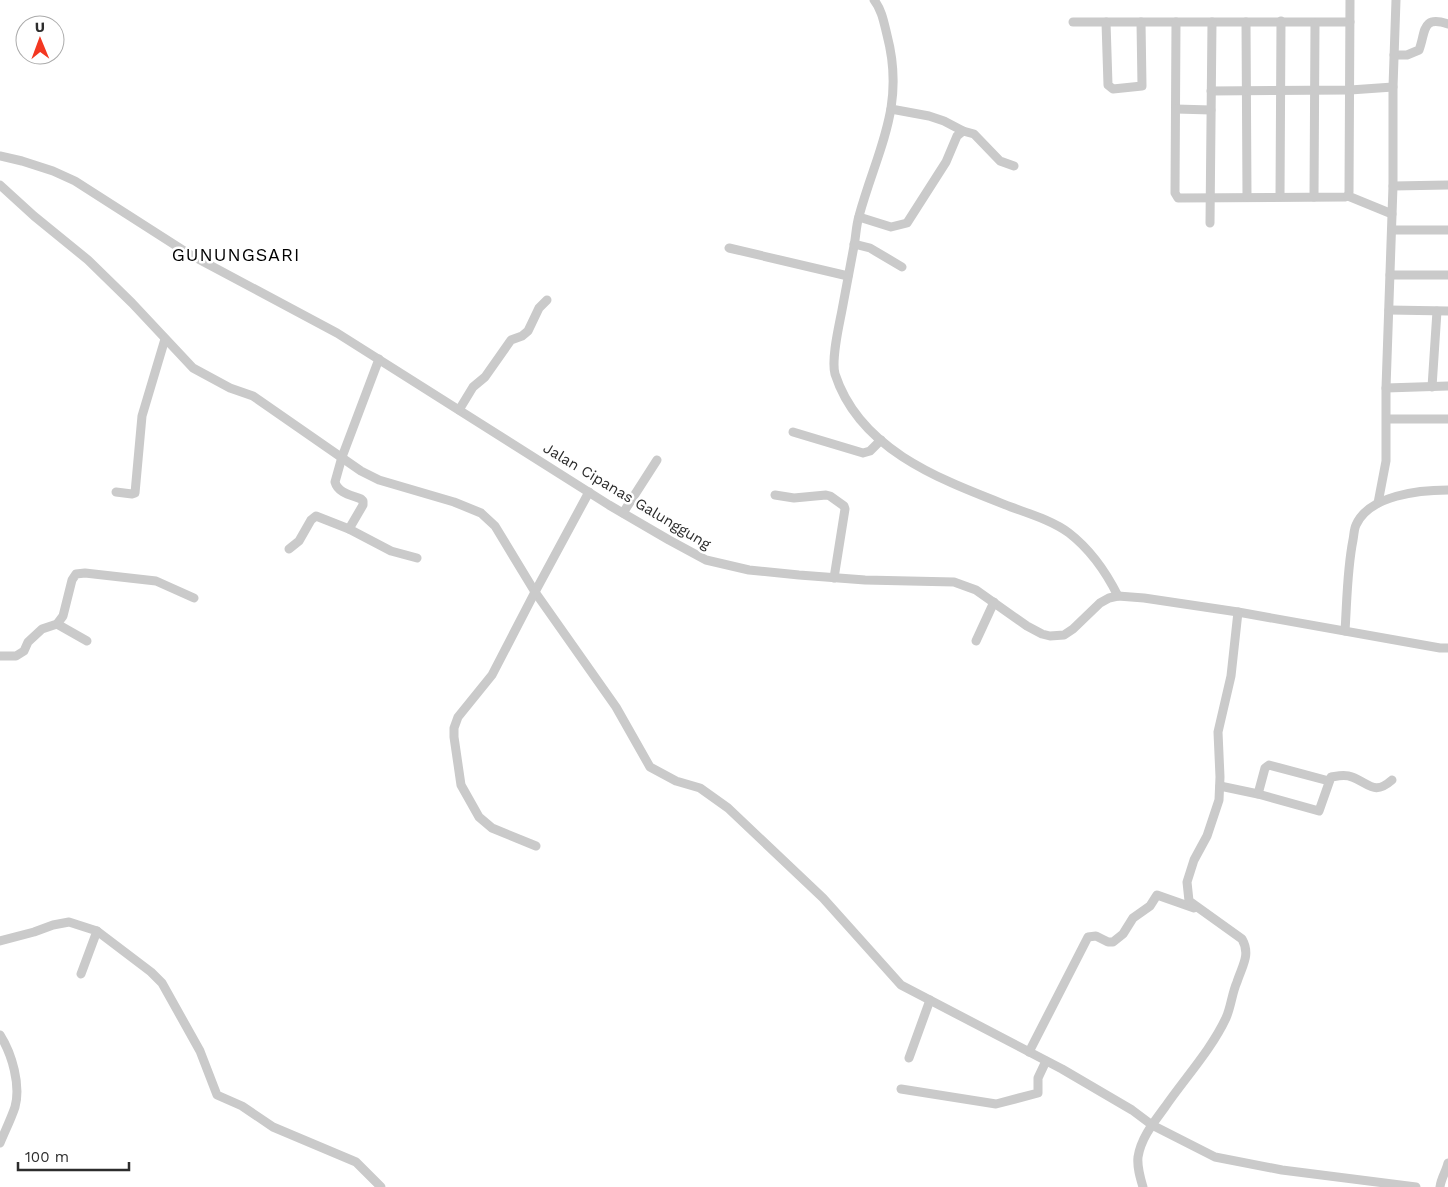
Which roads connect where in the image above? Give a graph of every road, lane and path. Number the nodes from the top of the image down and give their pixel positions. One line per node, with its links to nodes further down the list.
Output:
1 (874, 0): 21 (street)
2 (1350, 0): 11 (street)
3 (1396, 0): 14 (street)
4 (1281, 21): 10 (street); 12 (street); 17 (street)
5 (1073, 22): 6 (street)
6 (1106, 22): 7 (street); 7 (street)
7 (1141, 22): 8 (street)
8 (1176, 22): 9 (street); 22 (street)
9 (1212, 22): 10 (street); 20 (street)
10 (1246, 22): 16 (street)
11 (1350, 22): 12 (street); 19 (street)
12 (1315, 23): 18 (street)
13 (1448, 24): 14 (street)
14 (1394, 55): 15 (street)
15 (1393, 87): 19 (street); 29 (street)
16 (1246, 90): 17 (street); 20 (street); 33 (street)
17 (1281, 90): 18 (street); 30 (street)
18 (1315, 90): 19 (street); 34 (street)
19 (1350, 90): 31 (street)
20 (1211, 91): 23 (street)
21 (892, 109): 24 (street); 36 (street)
22 (1176, 110): 23 (street); 32 (street)
23 (1211, 110): 32 (street)
24 (963, 131): 26 (street); 36 (street)
25 (0, 156): 51 (street, Jalan Cipanas Galunggung)
26 (1014, 166)
27 (0, 185): 50 (street)
28 (1448, 185): 29 (street)
29 (1393, 186): 35 (street)
30 (1280, 196): 33 (street); 34 (street)
31 (1348, 196): 34 (street); 35 (street)
32 (1210, 197): 33 (street); 37 (street)
33 (1247, 197)
34 (1314, 197)
35 (1392, 214): 38 (street)
36 (858, 217): 40 (street)
37 (1210, 223)
38 (1392, 230): 39 (street); 43 (street)
39 (1448, 230)
40 (854, 244): 42 (street); 45 (street)
41 (729, 248): 45 (street)
42 (902, 268)
43 (1390, 275): 44 (street); 47 (street)
44 (1448, 275)
45 (848, 276): 59 (street)
46 (547, 300): 55 (street)
47 (1389, 310): 49 (street); 54 (street)
48 (1448, 310): 49 (street)
49 (1437, 311): 53 (street)
50 (165, 339): 60 (street); 63 (street)
51 (379, 359): 55 (street, Jalan Cipanas Galunggung); 60 (street)
52 (1448, 386): 53 (street)
53 (1432, 387): 54 (street)
54 (1386, 388): 56 (street)
55 (459, 410): 64 (street, Jalan Cipanas Galunggung)
56 (1387, 419): 57 (street); 66 (street)
57 (1448, 419)
58 (793, 432): 59 (street)
59 (881, 440): 73 (street)
60 (342, 457): 68 (street); 72 (street)
61 (657, 460): 67 (street)
62 (1448, 490): 66 (street)
63 (116, 492)
64 (589, 492): 67 (street, Jalan Cipanas Galunggung); 72 (street)
65 (775, 495): 71 (street)
66 (1378, 503): 78 (street)
67 (623, 513): 71 (street, Jalan Cipanas Galunggung)
68 (349, 529): 69 (street); 70 (street)
69 (289, 549)
70 (417, 558)
71 (834, 573): 75 (street, Jalan Cipanas Galunggung)
72 (535, 592): 87 (street); 92 (street)
73 (1118, 596): 75 (street, Jalan Cipanas Galunggung); 76 (street)
74 (194, 598): 77 (street)
75 (994, 602): 80 (street)
76 (1238, 612): 78 (street); 85 (street)
77 (57, 624): 79 (street); 82 (street)
78 (1345, 631): 81 (street)
79 (87, 640)
80 (976, 641)
81 (1448, 648)
82 (0, 656)
83 (1329, 780): 84 (street); 86 (street); 86 (street)
84 (1392, 780)
85 (1220, 786): 86 (street); 88 (street)
86 (1258, 794)
87 (536, 846)
88 (1201, 910): 94 (street); 98 (street)
89 (97, 931): 90 (street); 91 (street); 102 (street)
90 (0, 941)
91 (81, 974)
92 (930, 1000): 94 (street); 95 (street)
93 (0, 1035): 99 (street)
94 (1029, 1052): 96 (street)
95 (909, 1058)
96 (1046, 1061): 97 (street); 98 (street)
97 (901, 1089)
98 (1152, 1125): 103 (street); 104 (street)
99 (0, 1144)
100 (1448, 1163): 101 (street)
101 (1440, 1183)
102 (381, 1187)
103 (1143, 1187)
104 (1416, 1187)

